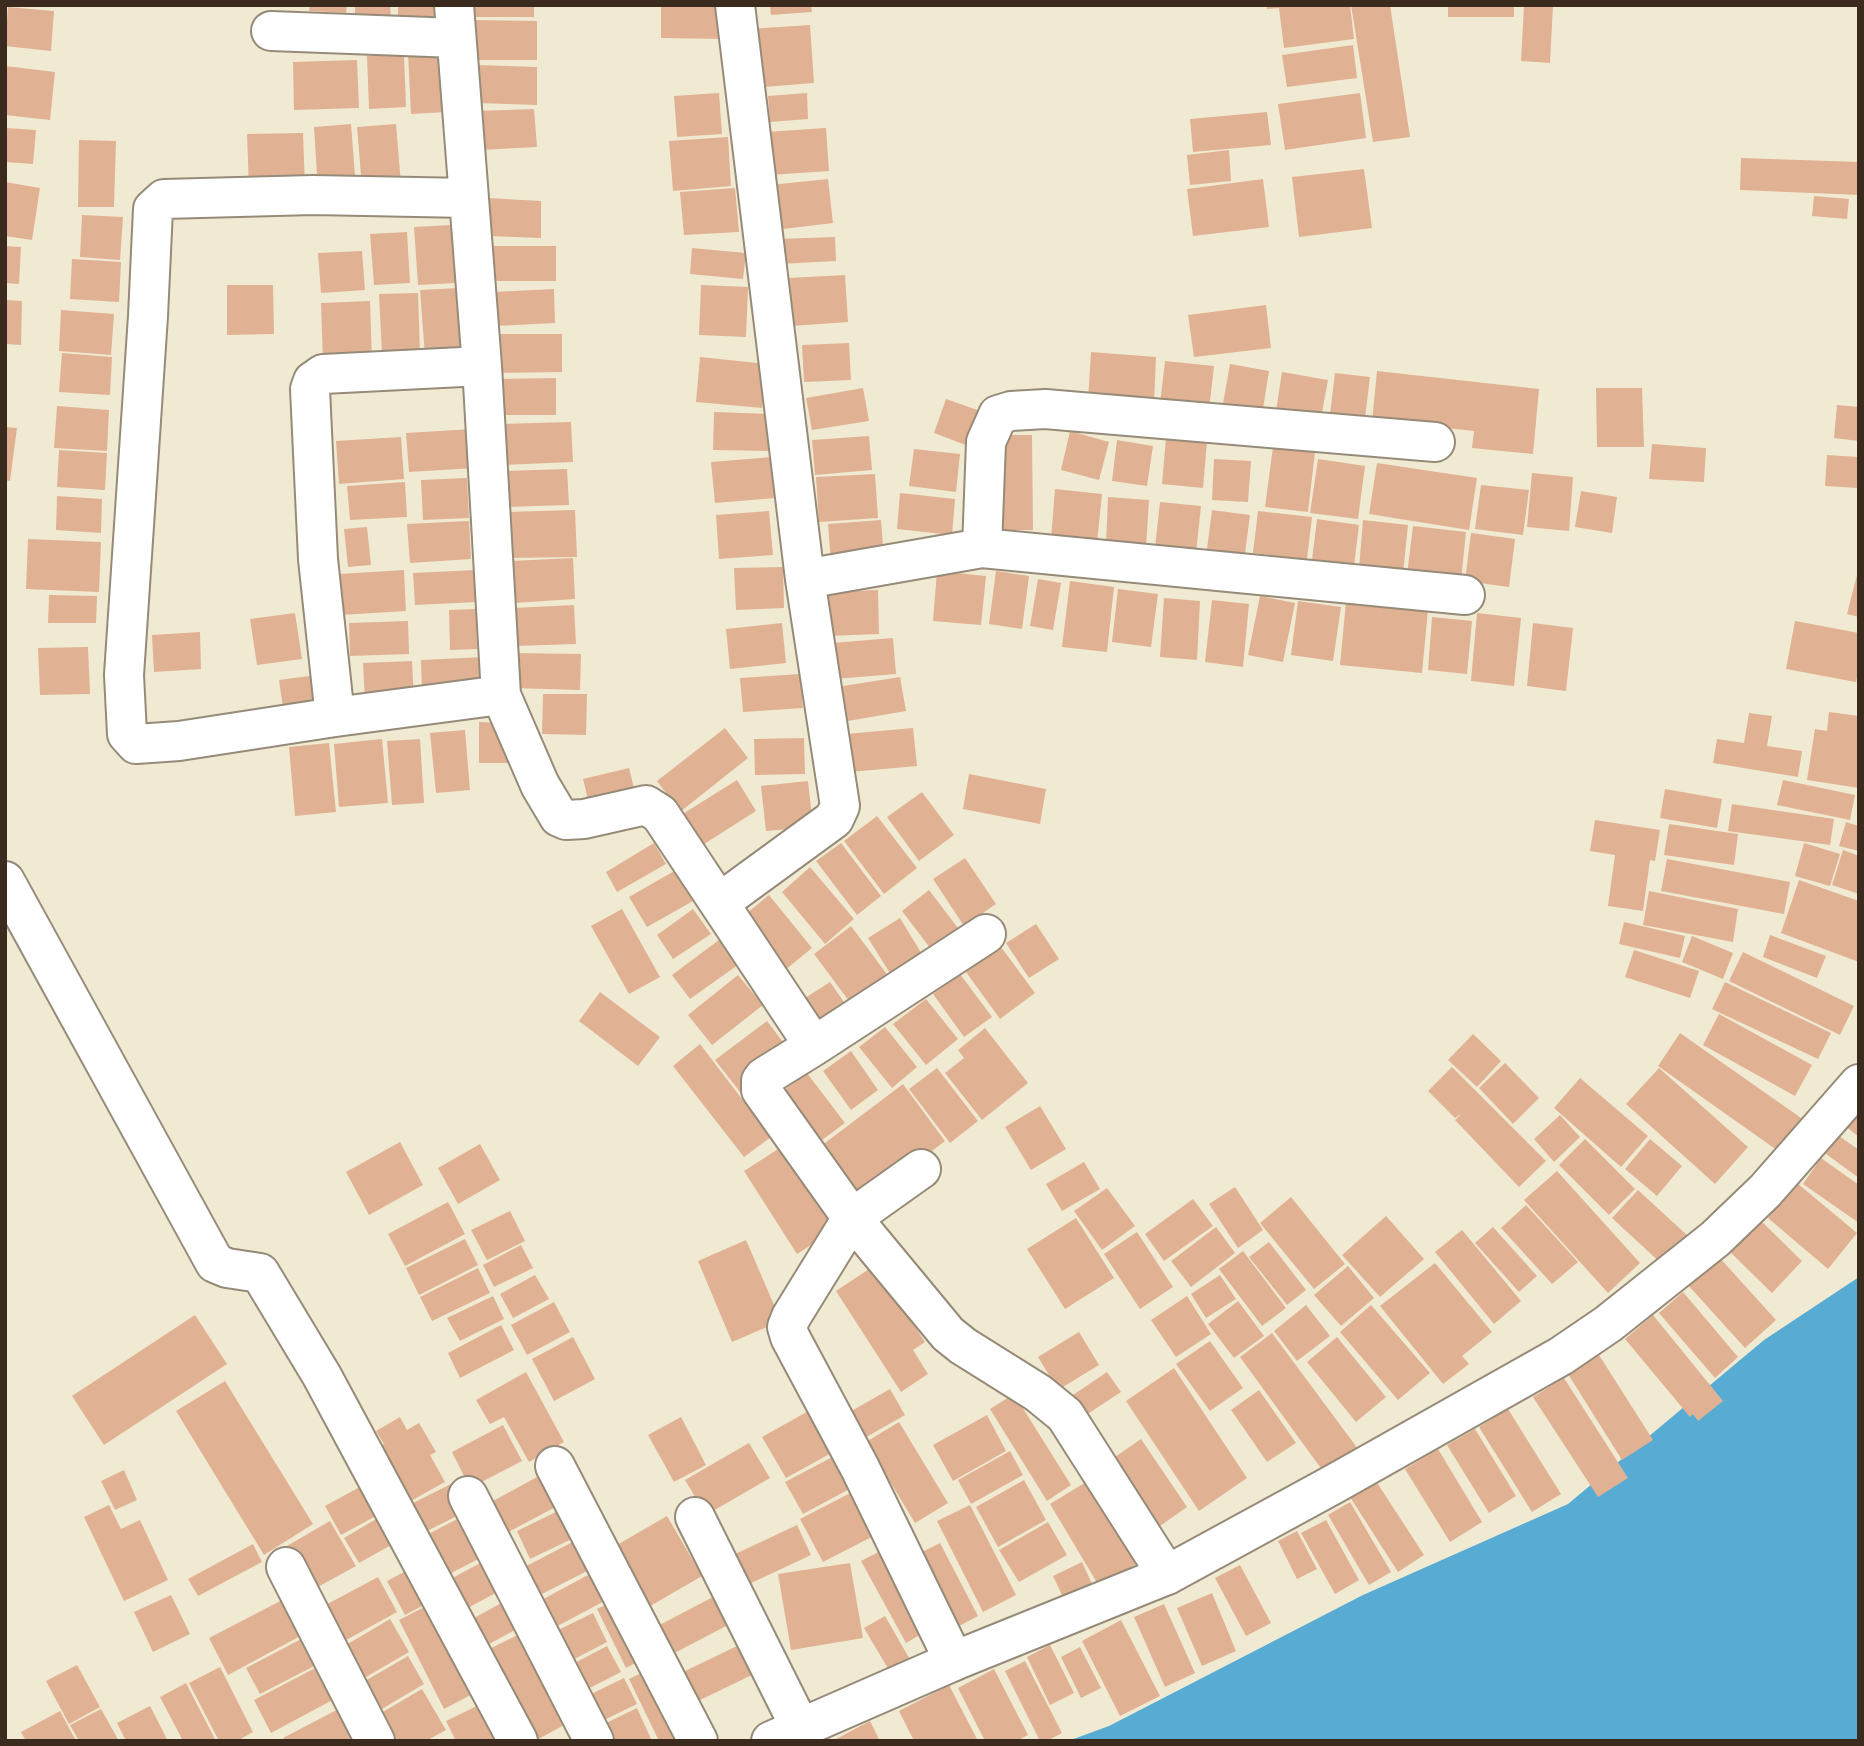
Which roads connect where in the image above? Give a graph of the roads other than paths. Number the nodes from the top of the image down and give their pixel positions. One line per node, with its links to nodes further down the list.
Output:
1 (735, 5): 8 (street)
2 (455, 22): 3 (street); 4 (street)
3 (271, 31)
4 (468, 198): 5 (street); 11 (street)
5 (482, 366): 10 (street); 11 (street)
6 (1435, 442): 7 (street)
7 (982, 548): 8 (street); 9 (street)
8 (805, 579): 13 (street)
9 (1465, 595)
10 (500, 695): 11 (street); 13 (street)
11 (335, 716)
12 (5, 881): 27 (street)
13 (719, 903): 15 (street)
14 (986, 934): 15 (street)
15 (814, 1046): 18 (street)
16 (1859, 1084): 23 (street)
17 (921, 1170): 18 (street)
18 (852, 1218): 23 (street); 24 (street)
19 (555, 1466): 29 (street)
20 (468, 1496): 28 (street)
21 (695, 1517): 25 (street)
22 (286, 1567): 26 (street)
23 (1167, 1575): 24 (street)
24 (954, 1661): 25 (street)
25 (785, 1734)
26 (375, 1741)
27 (518, 1741)
28 (594, 1741)
29 (698, 1741)

